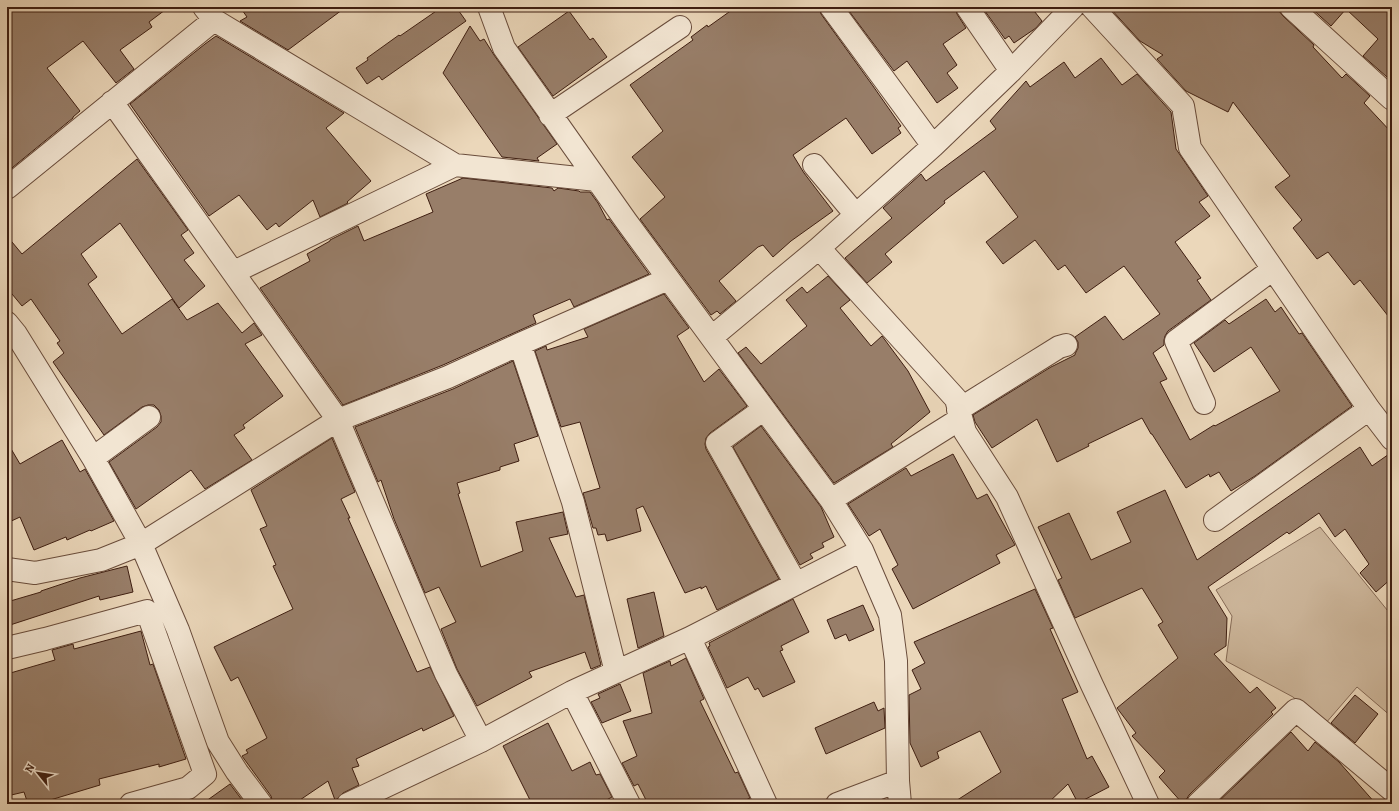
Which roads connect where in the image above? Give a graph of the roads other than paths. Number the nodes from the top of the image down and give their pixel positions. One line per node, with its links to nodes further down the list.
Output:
1 (489, 7): 12 (street)
2 (831, 7): 13 (street)
3 (967, 7): 9 (street)
4 (1073, 7): 9 (street)
5 (1092, 7): 20 (street)
6 (1291, 7): 10 (street)
7 (209, 13): 11 (street); 14 (street)
8 (680, 28): 12 (street)
9 (1010, 71): 13 (street)
10 (1392, 99)
11 (112, 102): 17 (street); 21 (street)
12 (550, 115): 16 (street)
13 (933, 146): 18 (street)
14 (455, 165): 16 (street); 21 (street)
15 (814, 165): 18 (street)
16 (597, 180): 22 (street)
17 (7, 188)
18 (856, 215): 19 (street)
19 (819, 248): 24 (street); 30 (street)
20 (1273, 269): 27 (street); 29 (street)
21 (234, 272): 32 (street)
22 (668, 279): 24 (street); 25 (street)
23 (7, 323): 34 (street)
24 (712, 337): 28 (street)
25 (520, 344): 32 (street); 43 (street)
26 (1066, 345): 30 (street)
27 (1204, 403)
28 (764, 409): 35 (street); 40 (street)
29 (1369, 409): 33 (street); 36 (street)
30 (959, 414): 35 (street); 55 (street)
31 (149, 417): 34 (street)
32 (338, 420): 37 (street); 45 (street)
33 (1392, 439)
34 (93, 458): 37 (street)
35 (831, 500): 38 (street)
36 (1215, 520)
37 (141, 544): 39 (street); 49 (street)
38 (862, 550): 40 (street); 46 (street)
39 (7, 569)
40 (796, 584): 41 (street)
41 (690, 638): 43 (street); 52 (street)
42 (7, 648): 48 (street)
43 (616, 672): 44 (street)
44 (572, 692): 45 (street); 51 (street)
45 (481, 741): 50 (street)
46 (898, 781): 53 (street); 54 (street)
47 (1392, 790): 56 (street)
48 (131, 804)
49 (261, 804)
50 (348, 804)
51 (628, 804)
52 (766, 804)
53 (837, 804)
54 (900, 804)
55 (1148, 804)
56 (1198, 804)

